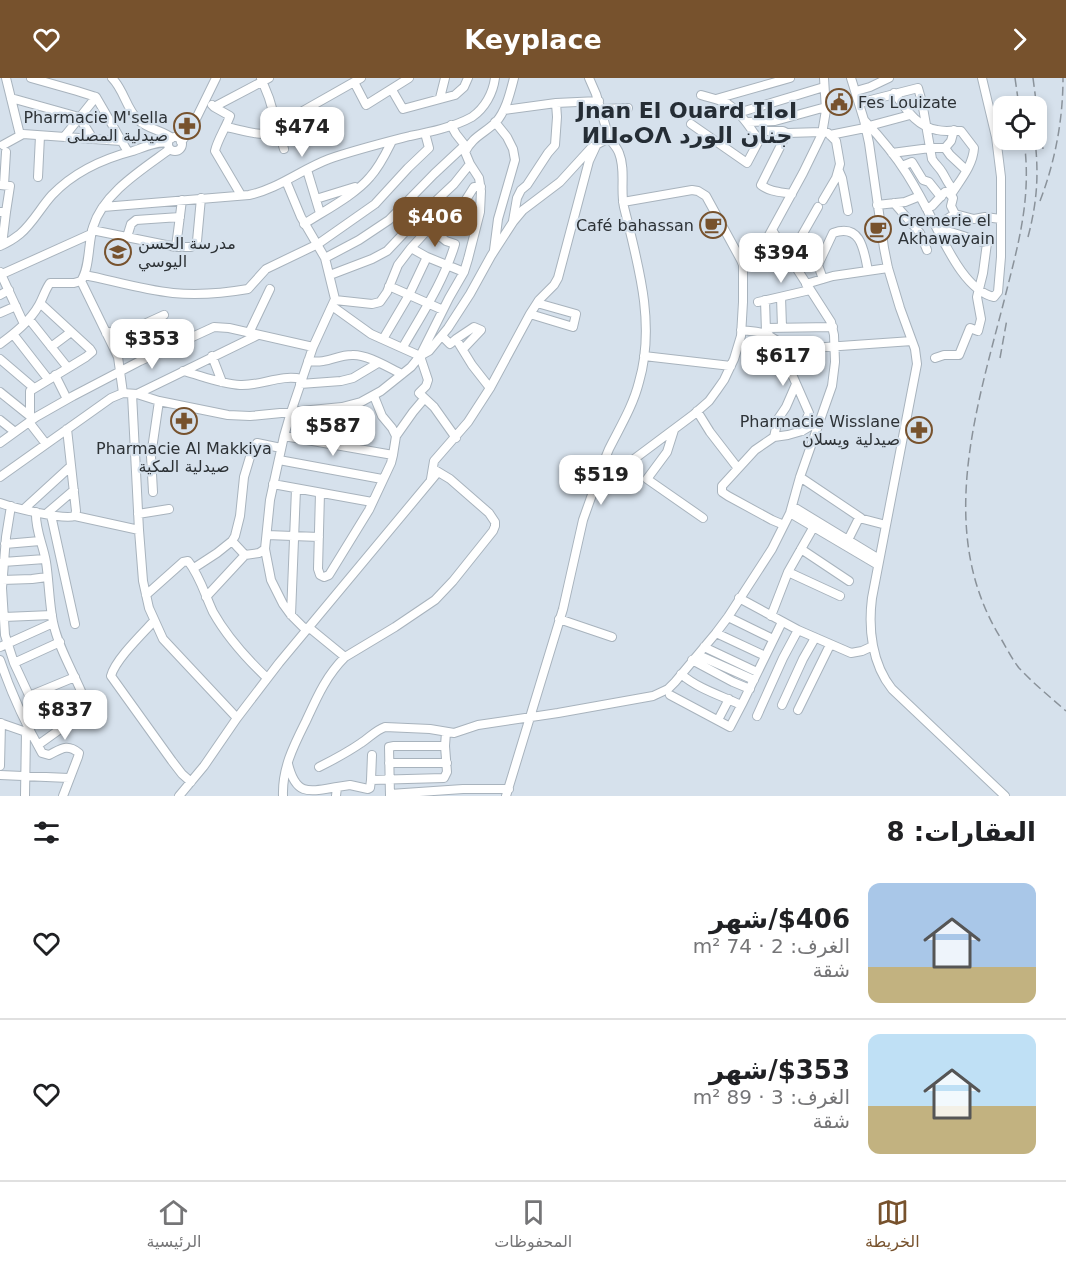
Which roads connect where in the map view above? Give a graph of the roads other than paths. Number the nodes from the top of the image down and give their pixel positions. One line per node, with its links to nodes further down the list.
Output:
1 (6, 78): 26 (street)
2 (32, 78): 25 (street)
3 (112, 78): 64 (street)
4 (216, 78): 29 (street)
5 (409, 78): 21 (street)
6 (445, 78): 27 (street)
7 (468, 78): 27 (street)
8 (495, 78): 45 (street)
9 (514, 78): 36 (street)
10 (589, 78): 32 (street)
11 (790, 78): 28 (street)
12 (824, 78): 19 (street)
13 (851, 78): 22 (street)
14 (889, 78): 22 (street)
15 (982, 78): 103 (street)
16 (264, 79): 33 (street); 40 (street)
17 (915, 79): 20 (street)
18 (357, 80): 21 (street); 40 (street)
19 (824, 87): 34 (street); 37 (street)
20 (918, 88): 23 (street); 48 (street)
21 (392, 90): 27 (street)
22 (856, 91): 31 (street)
23 (894, 93): 31 (street); 38 (street)
24 (701, 95): 28 (street)
25 (96, 97): 39 (street); 60 (street)
26 (11, 98): 39 (street); 55 (street)
27 (440, 98)
28 (716, 99): 37 (street)
29 (205, 102): 33 (street); 63 (street)
30 (556, 103): 32 (street); 36 (street); 104 (street)
31 (859, 103): 46 (street)
32 (600, 105): 35 (street); 58 (street)
33 (214, 107): 47 (street)
34 (826, 107): 43 (street); 54 (street)
35 (628, 108)
36 (504, 110): 41 (street)
37 (738, 113): 42 (street)
38 (910, 115): 46 (street); 48 (street)
39 (79, 117): 57 (street); 59 (street)
40 (277, 122): 51 (street)
41 (495, 122): 66 (street); 119 (street)
42 (747, 122): 43 (street); 62 (street)
43 (763, 122): 50 (street)
44 (691, 123): 62 (street)
45 (451, 125): 52 (street); 66 (street)
46 (866, 125): 54 (street); 72 (street); 93 (street)
47 (226, 127): 51 (street); 85 (street)
48 (926, 127): 49 (street); 68 (street)
49 (954, 130): 69 (street); 77 (street)
50 (764, 131): 53 (street); 62 (street)
51 (279, 132): 70 (street)
52 (424, 133): 61 (street); 113 (street)
53 (787, 133): 54 (street); 84 (street)
54 (826, 133): 76 (street); 84 (street)
55 (20, 135): 56 (street); 67 (street)
56 (40, 136): 57 (street); 78 (street)
57 (64, 137): 59 (street)
58 (609, 138): 65 (street); 91 (street)
59 (93, 139): 60 (street)
60 (122, 141): 71 (street)
61 (392, 141): 75 (street); 81 (street)
62 (759, 141)
63 (181, 142): 64 (street); 64 (street)
64 (170, 143): 71 (street); 94 (street)
65 (597, 144): 104 (street); 143 (street)
66 (466, 147): 73 (street); 121 (street)
67 (4, 148): 80 (street)
68 (930, 148): 69 (street); 72 (street); 83 (street)
69 (945, 148): 77 (street)
70 (284, 149)
71 (128, 152): 114 (street)
72 (892, 153): 74 (street)
73 (470, 164): 82 (street); 130 (street)
74 (902, 166): 86 (street); 87 (street)
75 (307, 170): 79 (street); 89 (street)
76 (839, 171): 97 (street); 122 (street)
77 (966, 171): 83 (street)
78 (38, 177)
79 (286, 181): 85 (street); 105 (street)
80 (2, 185): 99 (street)
81 (362, 185): 89 (street); 100 (street)
82 (481, 187): 96 (street); 98 (street)
83 (952, 192): 87 (street); 101 (street)
84 (792, 194): 108 (street)
85 (241, 195): 88 (street)
86 (920, 196): 92 (street); 95 (street)
87 (941, 197): 95 (street)
88 (201, 198): 90 (street); 115 (street)
89 (316, 199): 100 (street)
90 (182, 200): 94 (street); 102 (street)
91 (623, 202): 123 (street); 173 (street)
92 (894, 203): 93 (street); 118 (street)
93 (877, 205): 126 (street)
94 (103, 207): 109 (street)
95 (926, 208): 107 (street)
96 (460, 209): 98 (street); 106 (street)
97 (848, 211)
98 (480, 212): 128 (street)
99 (2, 213): 114 (street)
100 (320, 213): 105 (street)
101 (955, 214): 103 (street); 107 (street)
102 (180, 217): 110 (street); 115 (street)
103 (1001, 219): 111 (street)
104 (513, 222): 119 (street)
105 (304, 224): 113 (street)
106 (430, 228): 116 (street); 125 (street)
107 (937, 228): 112 (street); 136 (street)
108 (772, 230): 117 (street); 122 (street)
109 (92, 232): 110 (street); 129 (street); 131 (street)
110 (127, 237): 115 (street)
111 (1001, 241): 112 (street); 136 (street)
112 (987, 243): 136 (street)
113 (318, 244): 121 (street); 131 (street)
114 (1, 246)
115 (176, 247)
116 (411, 248): 120 (street); 133 (street)
117 (758, 248): 123 (street); 124 (street)
118 (927, 250)
119 (494, 251): 160 (street)
120 (428, 257): 125 (street); 139 (street)
121 (325, 258): 130 (street)
122 (789, 258): 124 (street); 134 (street)
123 (742, 263): 124 (street); 153 (street)
124 (765, 263)
125 (448, 265): 128 (street); 144 (street)
126 (888, 268): 127 (street); 163 (street)
127 (867, 271): 132 (street); 132 (street)
128 (464, 272): 146 (street)
129 (0, 274): 137 (street)
130 (330, 276): 142 (street)
131 (83, 278): 141 (street); 155 (street)
132 (823, 279): 134 (street)
133 (389, 286): 139 (street); 142 (street)
134 (808, 287): 140 (street); 152 (street)
135 (270, 289): 156 (street)
136 (979, 289): 174 (street)
137 (9, 291): 138 (street); 145 (street)
138 (0, 295)
139 (409, 295): 144 (street); 161 (street)
140 (781, 297): 151 (street); 157 (street)
141 (40, 303): 150 (street); 154 (street)
142 (333, 303): 161 (street); 167 (street)
143 (537, 303): 148 (street); 148 (street)
144 (428, 304): 146 (street); 168 (street)
145 (16, 306): 147 (street); 150 (street)
146 (443, 310): 172 (street)
147 (0, 313)
148 (530, 314): 189 (street)
149 (164, 315): 155 (street)
150 (27, 322): 158 (street); 166 (street)
151 (782, 327): 152 (street); 157 (street)
152 (833, 327): 165 (street)
153 (741, 330): 157 (street); 178 (street)
154 (71, 332): 166 (street); 179 (street)
155 (106, 333): 180 (street)
156 (249, 333): 159 (street); 180 (street)
157 (767, 333): 170 (street); 182 (street)
158 (13, 334): 164 (street); 184 (street)
159 (258, 335): 167 (street); 171 (street)
160 (442, 336): 162 (street); 172 (street)
161 (383, 339): 168 (street)
162 (456, 339): 169 (street); 169 (street)
163 (912, 341): 165 (street); 239 (street)
164 (0, 344)
165 (835, 346): 170 (street); 200 (street)
166 (51, 347): 179 (street)
167 (314, 347): 176 (street)
168 (403, 347): 172 (street)
169 (463, 349): 189 (street)
170 (797, 349): 182 (street)
171 (212, 356): 181 (street); 185 (street)
172 (420, 356): 183 (street); 194 (street)
173 (644, 356): 178 (street); 222 (street)
174 (935, 358)
175 (0, 359): 188 (street)
176 (309, 361): 177 (street); 186 (street)
177 (378, 363): 183 (street); 186 (street)
178 (731, 366): 196 (street)
179 (68, 368): 184 (street)
180 (120, 370): 191 (street); 193 (street)
181 (183, 371): 185 (street); 191 (street)
182 (791, 372): 187 (street)
183 (402, 374): 192 (street)
184 (51, 377): 188 (street); 193 (street)
185 (222, 382): 186 (street)
186 (301, 382): 197 (street)
187 (796, 384): 203 (street); 207 (street)
188 (34, 388): 198 (street)
189 (490, 388): 208 (street)
190 (0, 392): 198 (street)
191 (131, 394): 195 (street); 201 (street); 234 (street)
192 (374, 396): 197 (street); 206 (street)
193 (67, 399): 198 (street)
194 (424, 399): 206 (street); 208 (street)
195 (159, 401): 197 (street); 224 (street)
196 (697, 411): 202 (street); 215 (street)
197 (291, 412): 205 (street)
198 (31, 419): 204 (street); 210 (street)
199 (0, 420): 204 (street)
200 (819, 422): 203 (street); 217 (street)
201 (67, 429): 210 (street); 214 (street)
202 (674, 430): 222 (street); 236 (street)
203 (802, 431): 207 (street)
204 (15, 432): 209 (street)
205 (284, 435): 211 (street); 212 (street)
206 (396, 436): 212 (street)
207 (774, 437): 215 (street)
208 (456, 438): 216 (street)
209 (0, 443)
210 (46, 444): 218 (street)
211 (281, 448): 213 (street); 246 (street)
212 (393, 455): 219 (street)
213 (279, 460): 219 (street); 220 (street)
214 (71, 466): 223 (street); 229 (street)
215 (737, 467): 238 (street)
216 (435, 470): 273 (street); 285 (street)
217 (800, 477): 231 (street); 237 (street)
218 (1, 479)
219 (382, 479): 226 (street)
220 (273, 484): 221 (street); 242 (street)
221 (296, 489): 225 (street); 243 (street)
222 (594, 489): 269 (street)
223 (74, 490): 233 (street); 235 (street)
224 (153, 492)
225 (320, 493): 226 (street); 244 (street)
226 (372, 502): 244 (street)
227 (0, 503): 228 (street)
228 (11, 506): 229 (street); 248 (street)
229 (24, 509): 232 (street)
230 (169, 509): 234 (street)
231 (791, 510): 238 (street); 240 (street); 245 (street)
232 (36, 512): 233 (street); 247 (street)
233 (49, 514): 235 (street); 272 (street)
234 (138, 514): 241 (street)
235 (75, 516): 241 (street)
236 (703, 518)
237 (861, 518): 239 (street); 245 (street)
238 (784, 525): 263 (street)
239 (886, 525): 254 (street)
240 (813, 528): 250 (street); 254 (street)
241 (139, 530): 260 (street)
242 (267, 535): 243 (street); 249 (street)
243 (294, 537): 244 (street); 264 (street)
244 (320, 537)
245 (848, 540): 254 (street)
246 (232, 541): 251 (street); 255 (street)
247 (40, 542): 248 (street); 252 (street)
248 (5, 544): 253 (street)
249 (265, 549): 251 (street); 264 (street)
250 (801, 549): 256 (street); 259 (street)
251 (245, 555): 262 (street)
252 (45, 559): 253 (street); 257 (street)
253 (3, 562): 258 (street)
254 (879, 562): 282 (street)
255 (194, 568): 260 (street); 262 (street)
256 (788, 572): 261 (street); 265 (street)
257 (47, 577): 258 (street); 268 (street)
258 (2, 580): 266 (street)
259 (849, 581)
260 (146, 595): 270 (street)
261 (840, 596)
262 (206, 597): 291 (street)
263 (739, 598): 265 (street); 267 (street)
264 (291, 615): 273 (street)
265 (771, 616): 271 (street)
266 (4, 617): 268 (street); 281 (street)
267 (728, 617): 275 (street); 278 (street)
268 (53, 619): 279 (street); 281 (street)
269 (559, 620): 276 (street); 301 (street)
270 (154, 621): 302 (street); 321 (street)
271 (782, 622): 274 (street); 278 (street)
272 (75, 624)
273 (308, 629): 285 (street); 291 (street)
274 (798, 630): 277 (street); 299 (street)
275 (716, 633): 283 (street); 284 (street)
276 (612, 637)
277 (815, 638): 280 (street); 297 (street)
278 (773, 639): 284 (street)
279 (60, 642): 288 (street); 290 (street)
280 (830, 645): 282 (street); 298 (street)
281 (4, 646): 288 (street)
282 (873, 646): 330 (street)
283 (704, 647): 286 (street); 292 (street)
284 (765, 656): 292 (street)
285 (345, 657): 311 (street)
286 (695, 658): 289 (street); 292 (street)
287 (0, 660): 306 (street)
288 (14, 663): 294 (street)
289 (681, 674): 295 (street); 301 (street)
290 (75, 677): 294 (street); 304 (street)
291 (267, 678): 302 (street)
292 (754, 680): 296 (street)
293 (670, 695): 303 (street)
294 (29, 696): 304 (street)
295 (729, 699): 296 (street); 303 (street)
296 (742, 704): 303 (street)
297 (782, 705)
298 (798, 710)
299 (757, 716)
300 (77, 717): 308 (street)
301 (530, 717): 307 (street); 323 (street)
302 (237, 718): 321 (street)
303 (718, 720)
304 (41, 721): 306 (street)
305 (0, 723): 306 (street); 314 (street)
306 (27, 730): 308 (street); 317 (street)
307 (446, 732): 309 (street); 315 (street)
308 (38, 745): 318 (street)
309 (445, 746): 312 (street); 313 (street)
310 (372, 755): 319 (street)
311 (287, 762): 322 (street); 329 (street)
312 (389, 763): 313 (street); 320 (street)
313 (447, 763): 320 (street)
314 (0, 766)
315 (319, 767)
316 (0, 776): 317 (street)
317 (26, 776): 318 (street); 326 (street)
318 (69, 778): 327 (street)
319 (370, 780): 320 (street); 322 (street)
320 (389, 780): 325 (street)
321 (191, 782): 328 (street)
322 (337, 792)
323 (507, 792): 324 (street)
324 (466, 793): 325 (street)
325 (390, 795)
326 (25, 796)
327 (63, 796)
328 (179, 796)
329 (283, 796)
330 (1005, 796)

